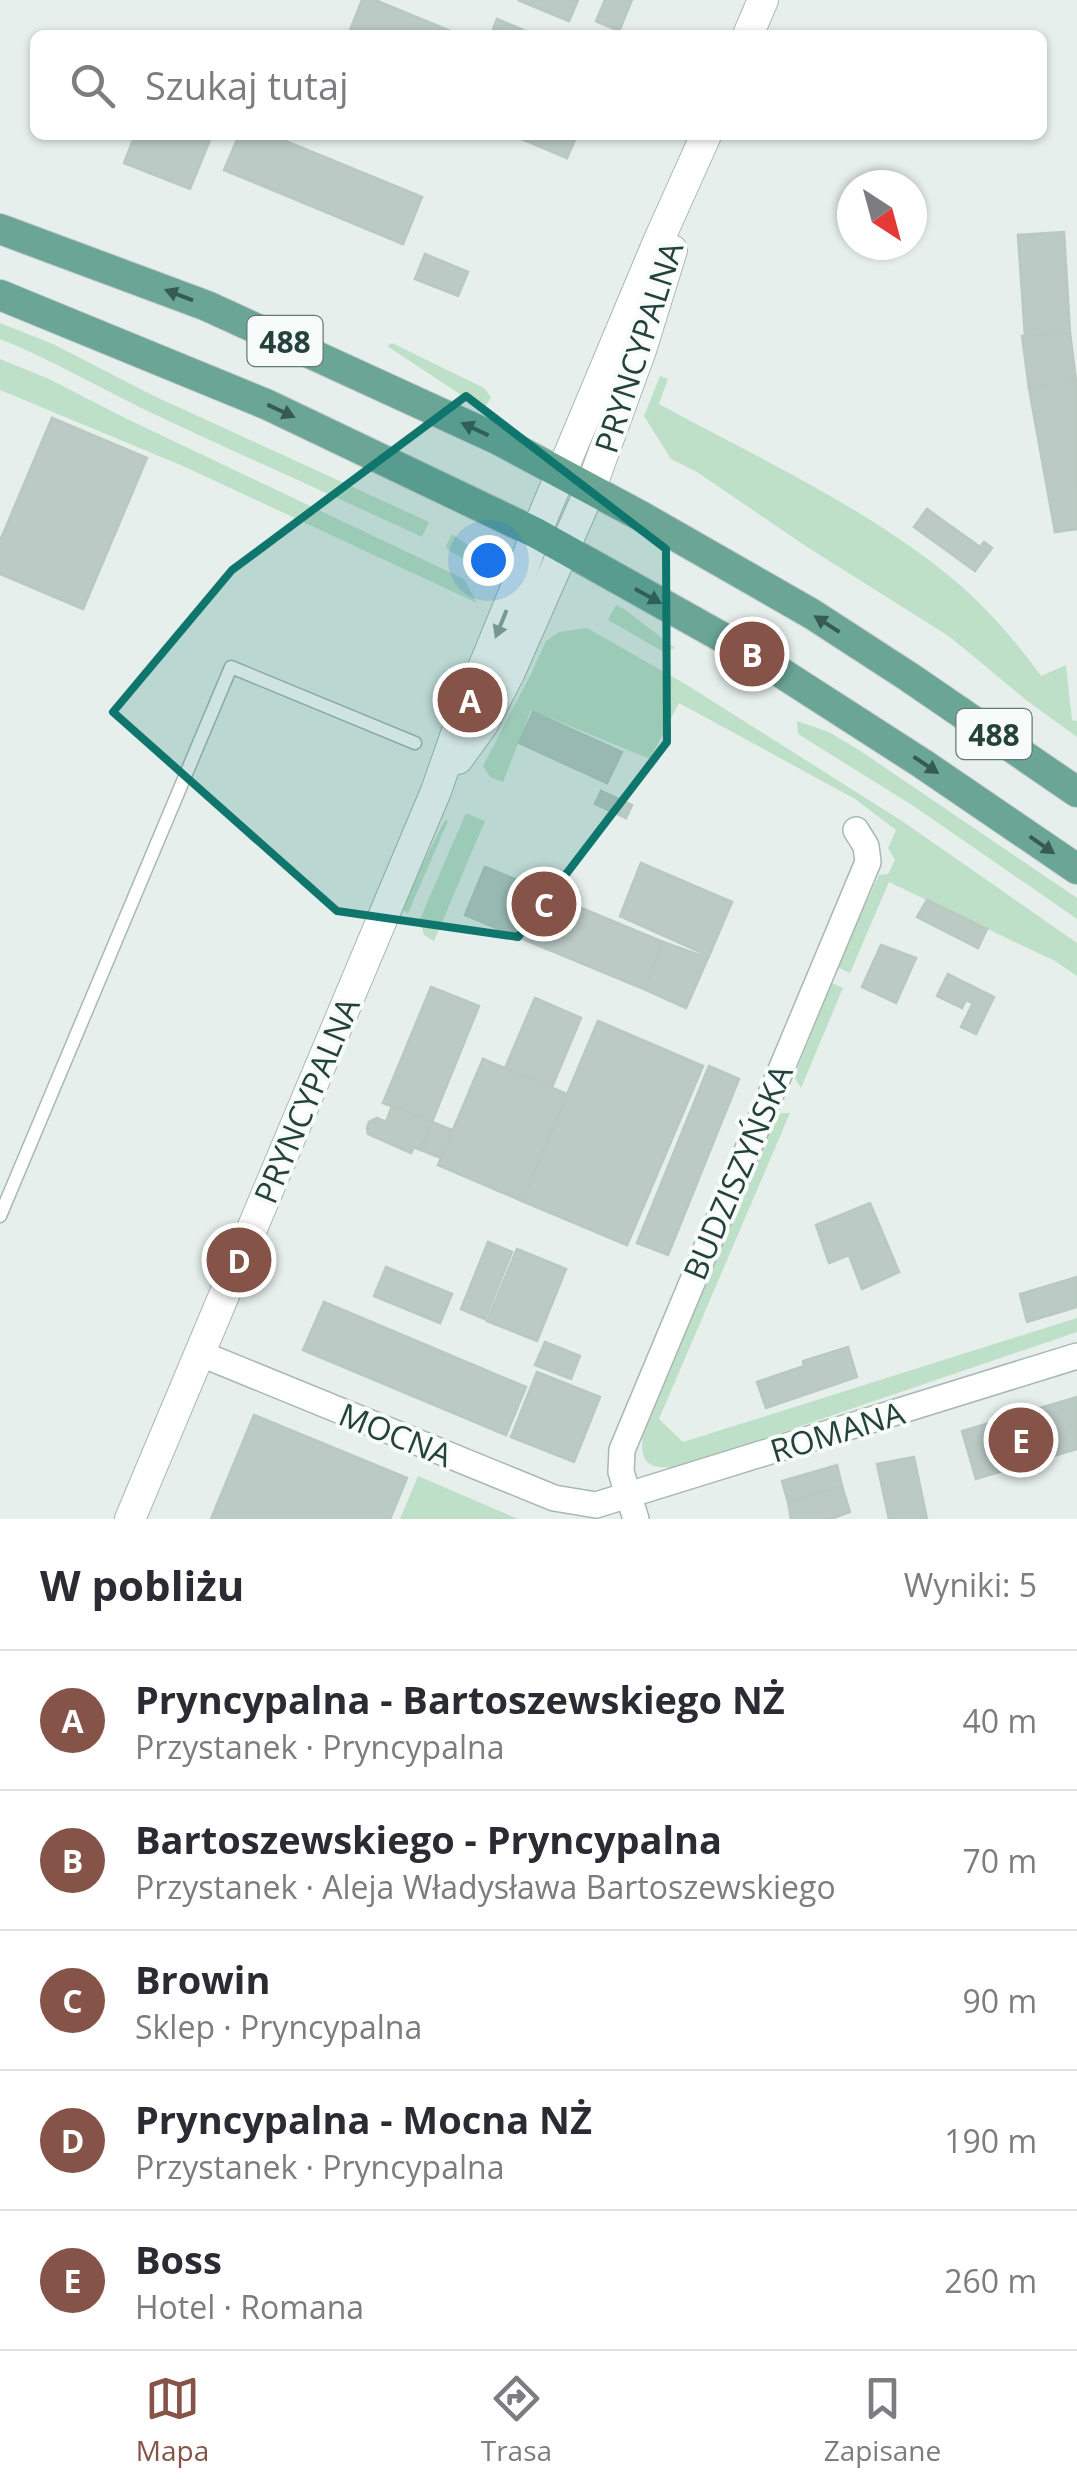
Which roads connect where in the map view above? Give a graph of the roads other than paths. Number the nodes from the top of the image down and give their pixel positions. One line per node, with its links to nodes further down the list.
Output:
1 (762, 0): 2 (street)
2 (750, 30)
3 (704, 140): 4 (street, PRYNCYPALNA)
4 (694, 165): 7 (street, PRYNCYPALNA); 8 (street, PRYNCYPALNA)
5 (0, 229): 7 (main road, 488, one-way to 5)
6 (0, 296): 9 (main road, 488, one-way to 9)
7 (561, 474): 8 (main road, 488); 9 (street, PRYNCYPALNA)
8 (590, 490): 10 (street, PRYNCYPALNA); 13 (main road, 488, one-way to 8)
9 (536, 533): 10 (main road, 488); 12 (street, PRYNCYPALNA, one-way to 12)
10 (563, 548): 12 (street, PRYNCYPALNA); 15 (main road, 488, one-way to 15)
11 (415, 743): 16 (lane)
12 (436, 791): 17 (street, PRYNCYPALNA)
13 (1077, 792)
14 (856, 830): 20 (street, BUDZISZYŃSKA)
15 (1077, 869)
16 (0, 1216)
17 (198, 1353): 19 (street, MOCNA); 21 (street, PRYNCYPALNA)
18 (1077, 1356): 20 (street, ROMANA)
19 (596, 1505): 20 (street, ROMANA)
20 (631, 1507)
21 (130, 1519)

